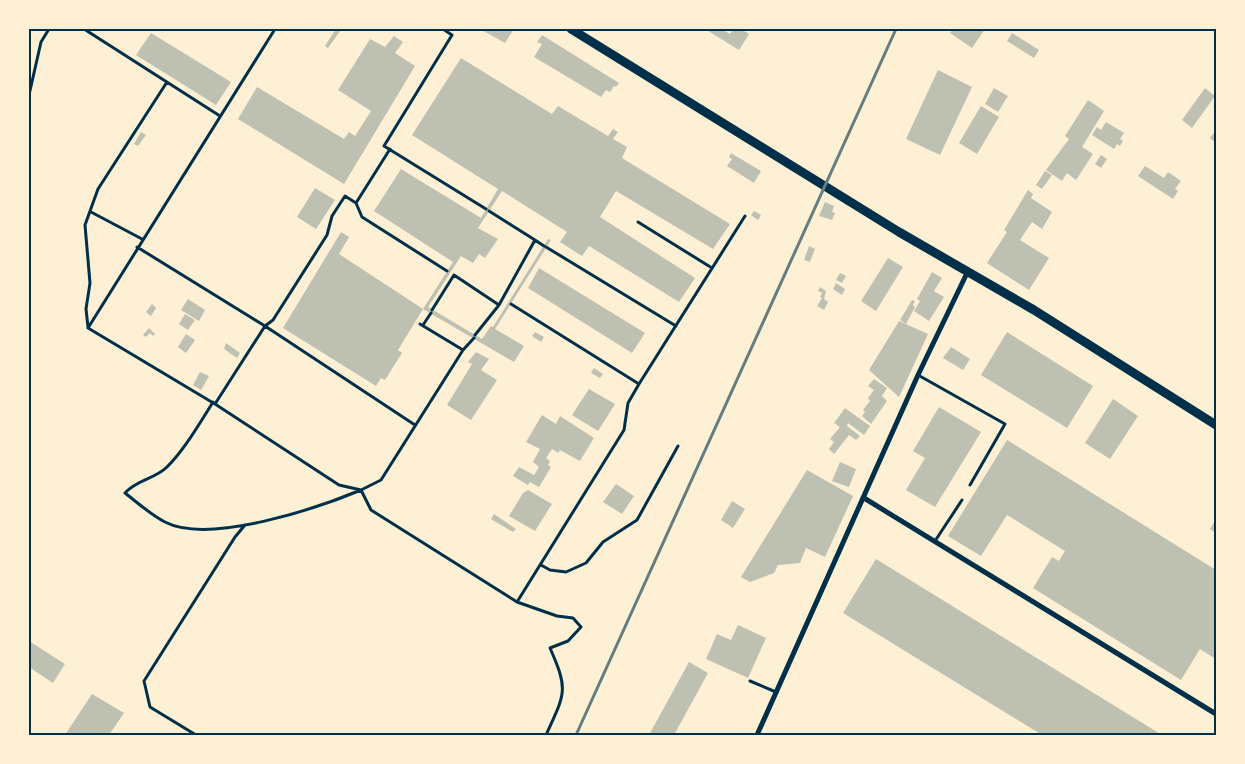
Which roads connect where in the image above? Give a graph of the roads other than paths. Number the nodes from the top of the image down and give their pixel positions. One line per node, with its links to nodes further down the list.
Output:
1 (49, 29): 7 (lane)
2 (84, 29): 6 (lane)
3 (274, 29): 8 (lane)
4 (443, 29): 9 (lane)
5 (571, 29): 18 (main road)
6 (167, 82): 8 (lane); 11 (lane)
7 (29, 95)
8 (220, 116): 14 (lane)
9 (390, 150): 10 (lane); 15 (lane)
10 (356, 203): 19 (lane); 22 (lane)
11 (91, 212): 14 (lane); 24 (lane)
12 (745, 216): 17 (lane)
13 (638, 222): 17 (lane)
14 (142, 240): 16 (lane)
15 (535, 240): 20 (lane); 23 (lane)
16 (137, 247): 22 (lane); 24 (lane)
17 (712, 268): 23 (lane)
18 (969, 270): 26 (street); 30 (main road)
19 (450, 273): 21 (lane); 25 (lane)
20 (502, 298): 21 (lane); 27 (lane)
21 (499, 305): 25 (lane)
22 (265, 326): 28 (lane); 29 (lane)
23 (676, 326): 27 (lane)
24 (88, 328): 28 (lane)
25 (463, 350): 29 (lane)
26 (918, 375): 32 (lane); 34 (street)
27 (639, 384): 38 (lane)
28 (214, 403): 33 (lane); 36 (lane)
29 (416, 425): 33 (lane)
30 (1216, 425)
31 (678, 446): 38 (lane)
32 (970, 485)
33 (361, 490): 36 (lane); 39 (lane)
34 (864, 498): 37 (street); 41 (street)
35 (962, 500): 37 (lane)
36 (246, 525): 43 (lane)
37 (934, 542): 42 (street)
38 (541, 565): 39 (lane)
39 (518, 602): 44 (lane)
40 (750, 681): 41 (lane)
41 (776, 692): 45 (street)
42 (1216, 714)
43 (196, 735)
44 (546, 735)
45 (757, 735)

